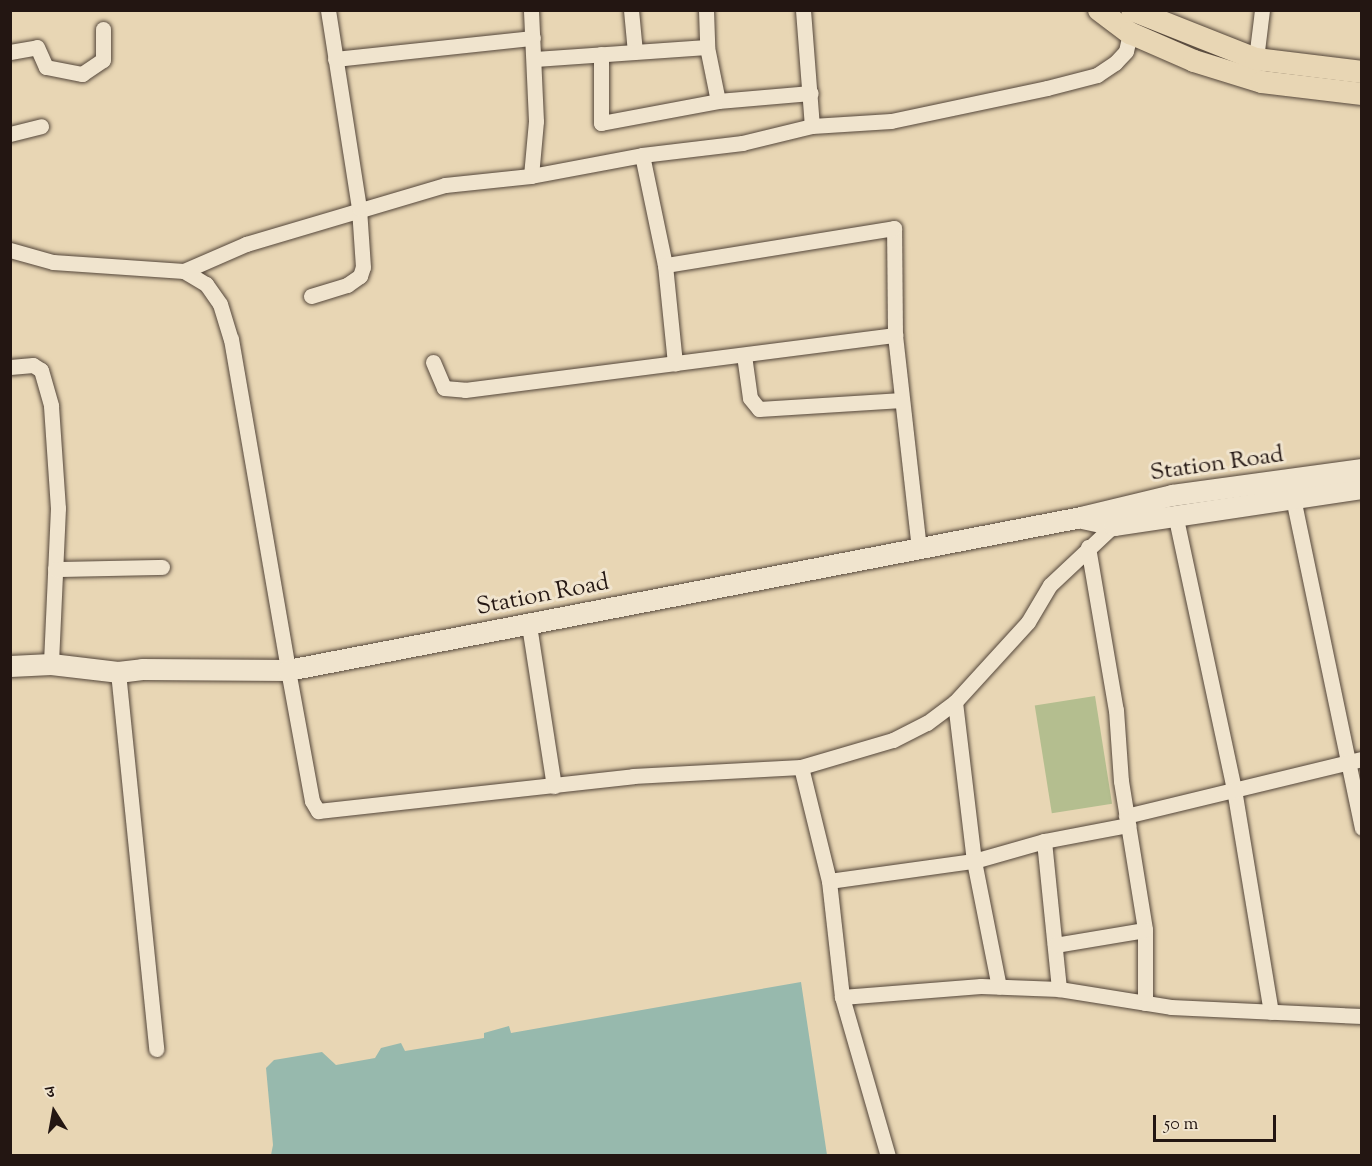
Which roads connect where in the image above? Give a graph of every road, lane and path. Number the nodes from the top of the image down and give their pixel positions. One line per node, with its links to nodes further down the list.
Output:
1 (328, 10): 16 (street)
2 (531, 10): 11 (street)
3 (631, 10): 14 (street)
4 (706, 10): 12 (street)
5 (803, 10): 20 (street)
6 (1100, 10): 10 (main road)
7 (1132, 10): 18 (main road)
8 (1262, 10): 18 (street)
9 (103, 29): 13 (street)
10 (1130, 33): 21 (main road); 24 (street)
11 (533, 38): 16 (street); 17 (street)
12 (707, 47): 14 (street); 22 (street)
13 (10, 52)
14 (635, 52): 15 (street)
15 (601, 54): 17 (street); 22 (street)
16 (335, 59): 28 (street)
17 (535, 59): 27 (street)
18 (1256, 59): 19 (main road)
19 (1362, 72)
20 (812, 93): 22 (street); 24 (street)
21 (1362, 94)
22 (718, 101)
23 (41, 126): 25 (street)
24 (812, 126): 26 (street)
25 (10, 134)
26 (642, 155): 27 (street); 30 (street)
27 (531, 176): 28 (street)
28 (359, 208): 31 (street); 32 (street)
29 (10, 250): 31 (street)
30 (666, 266): 33 (street); 36 (street)
31 (184, 271): 51 (street)
32 (311, 296)
33 (895, 335): 34 (street); 38 (street)
34 (744, 356): 36 (street); 38 (street)
35 (433, 362): 36 (street)
36 (675, 363)
37 (10, 367): 47 (street)
38 (902, 400): 45 (street)
39 (1362, 469): 43 (street, Station Road)
40 (1362, 488): 41 (street, Station Road)
41 (1293, 498): 42 (street, Station Road); 54 (street)
42 (1175, 514): 43 (street, Station Road); 57 (street)
43 (1113, 516): 44 (street); 45 (street, Station Road)
44 (1088, 547): 53 (street); 58 (street)
45 (919, 548): 48 (street, Station Road)
46 (162, 567): 47 (street)
47 (55, 569): 49 (street)
48 (529, 625): 51 (street, Station Road); 56 (street)
49 (51, 664): 50 (street, Station Road); 52 (street, Station Road)
50 (10, 666)
51 (288, 670): 52 (street, Station Road); 56 (street)
52 (118, 672): 71 (street)
53 (955, 702): 55 (street); 61 (street)
54 (1355, 761): 57 (street); 59 (street)
55 (801, 767): 56 (street); 62 (street)
56 (554, 786)
57 (1234, 789): 58 (street); 69 (street)
58 (1127, 820): 60 (street); 63 (street)
59 (1362, 828)
60 (1044, 841): 61 (street); 64 (street)
61 (974, 861): 62 (street); 65 (street)
62 (829, 881): 67 (street)
63 (1144, 930): 64 (street); 68 (street)
64 (1054, 945): 66 (street)
65 (999, 987): 66 (street); 67 (street)
66 (1059, 989): 68 (street)
67 (842, 997): 72 (street)
68 (1145, 1004): 69 (street)
69 (1271, 1012): 70 (street)
70 (1362, 1016)
71 (156, 1049)
72 (888, 1155)

